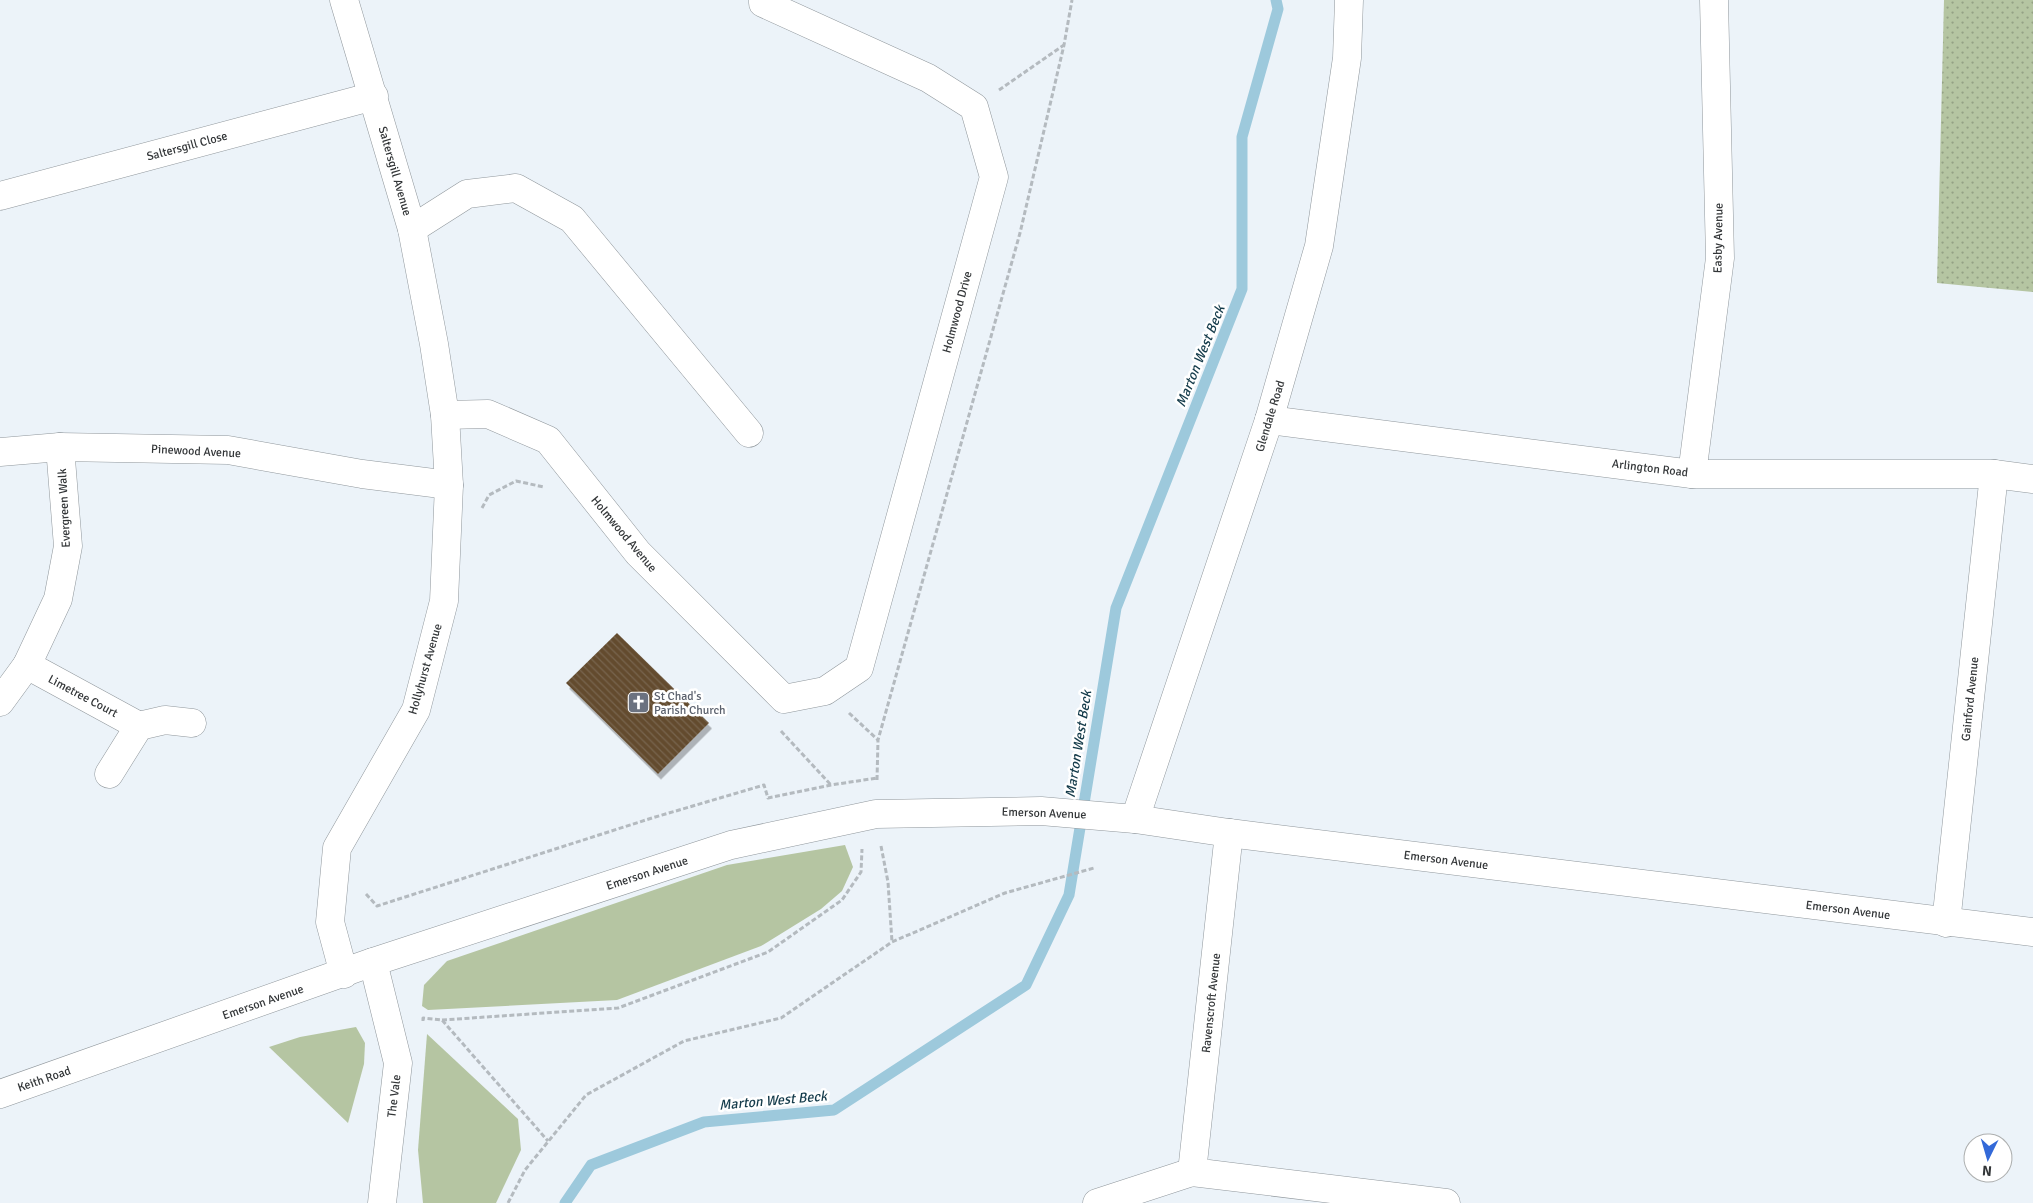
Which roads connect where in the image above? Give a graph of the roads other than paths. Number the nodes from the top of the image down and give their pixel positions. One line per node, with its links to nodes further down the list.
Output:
1 (344, 0): 5 (street, Saltersgill Avenue)
2 (763, 0): 19 (street, Holmwood Drive)
3 (1349, 0): 10 (street, Glendale Road)
4 (1714, 0): 14 (street, Easby Avenue)
5 (374, 96): 6 (street, Saltersgill Close); 7 (street, Saltersgill Avenue)
6 (0, 196)
7 (412, 230): 8 (street, Saltersgill Avenue); 11 (street)
8 (434, 344): 9 (street, Hollyhurst Avenue)
9 (444, 415): 17 (street, Hollyhurst Avenue); 19 (street, Holmwood Avenue)
10 (1269, 420): 14 (street, Arlington Road); 24 (street, Glendale Road)
11 (749, 433)
12 (60, 447): 13 (street, Pinewood Avenue); 17 (street, Pinewood Avenue); 18 (street, Evergreen Walk)
13 (0, 452)
14 (1692, 474): 15 (street, Arlington Road)
15 (1994, 474): 16 (street, Arlington Road); 26 (street, Gainford Avenue)
16 (2033, 480)
17 (450, 485): 29 (street, Hollyhurst Avenue)
18 (28, 666): 20 (street, Evergreen Walk); 22 (street, Limetree Court)
19 (784, 699)
20 (0, 702)
21 (192, 723): 22 (street)
22 (139, 726): 23 (street)
23 (109, 774)
24 (1136, 819): 25 (street, Emerson Avenue); 28 (street, Emerson Avenue)
25 (1229, 833): 26 (street, Emerson Avenue); 32 (street, Ravenscroft Avenue)
26 (1946, 923): 27 (street, Emerson Avenue)
27 (2033, 932)
28 (374, 962): 29 (street, Emerson Avenue); 33 (street, The Vale)
29 (344, 974): 30 (street, Emerson Avenue)
30 (87, 1064): 31 (street, Keith Road)
31 (0, 1094)
32 (1192, 1172): 34 (street); 35 (street)
33 (382, 1203)
34 (1097, 1203)
35 (1446, 1203)

